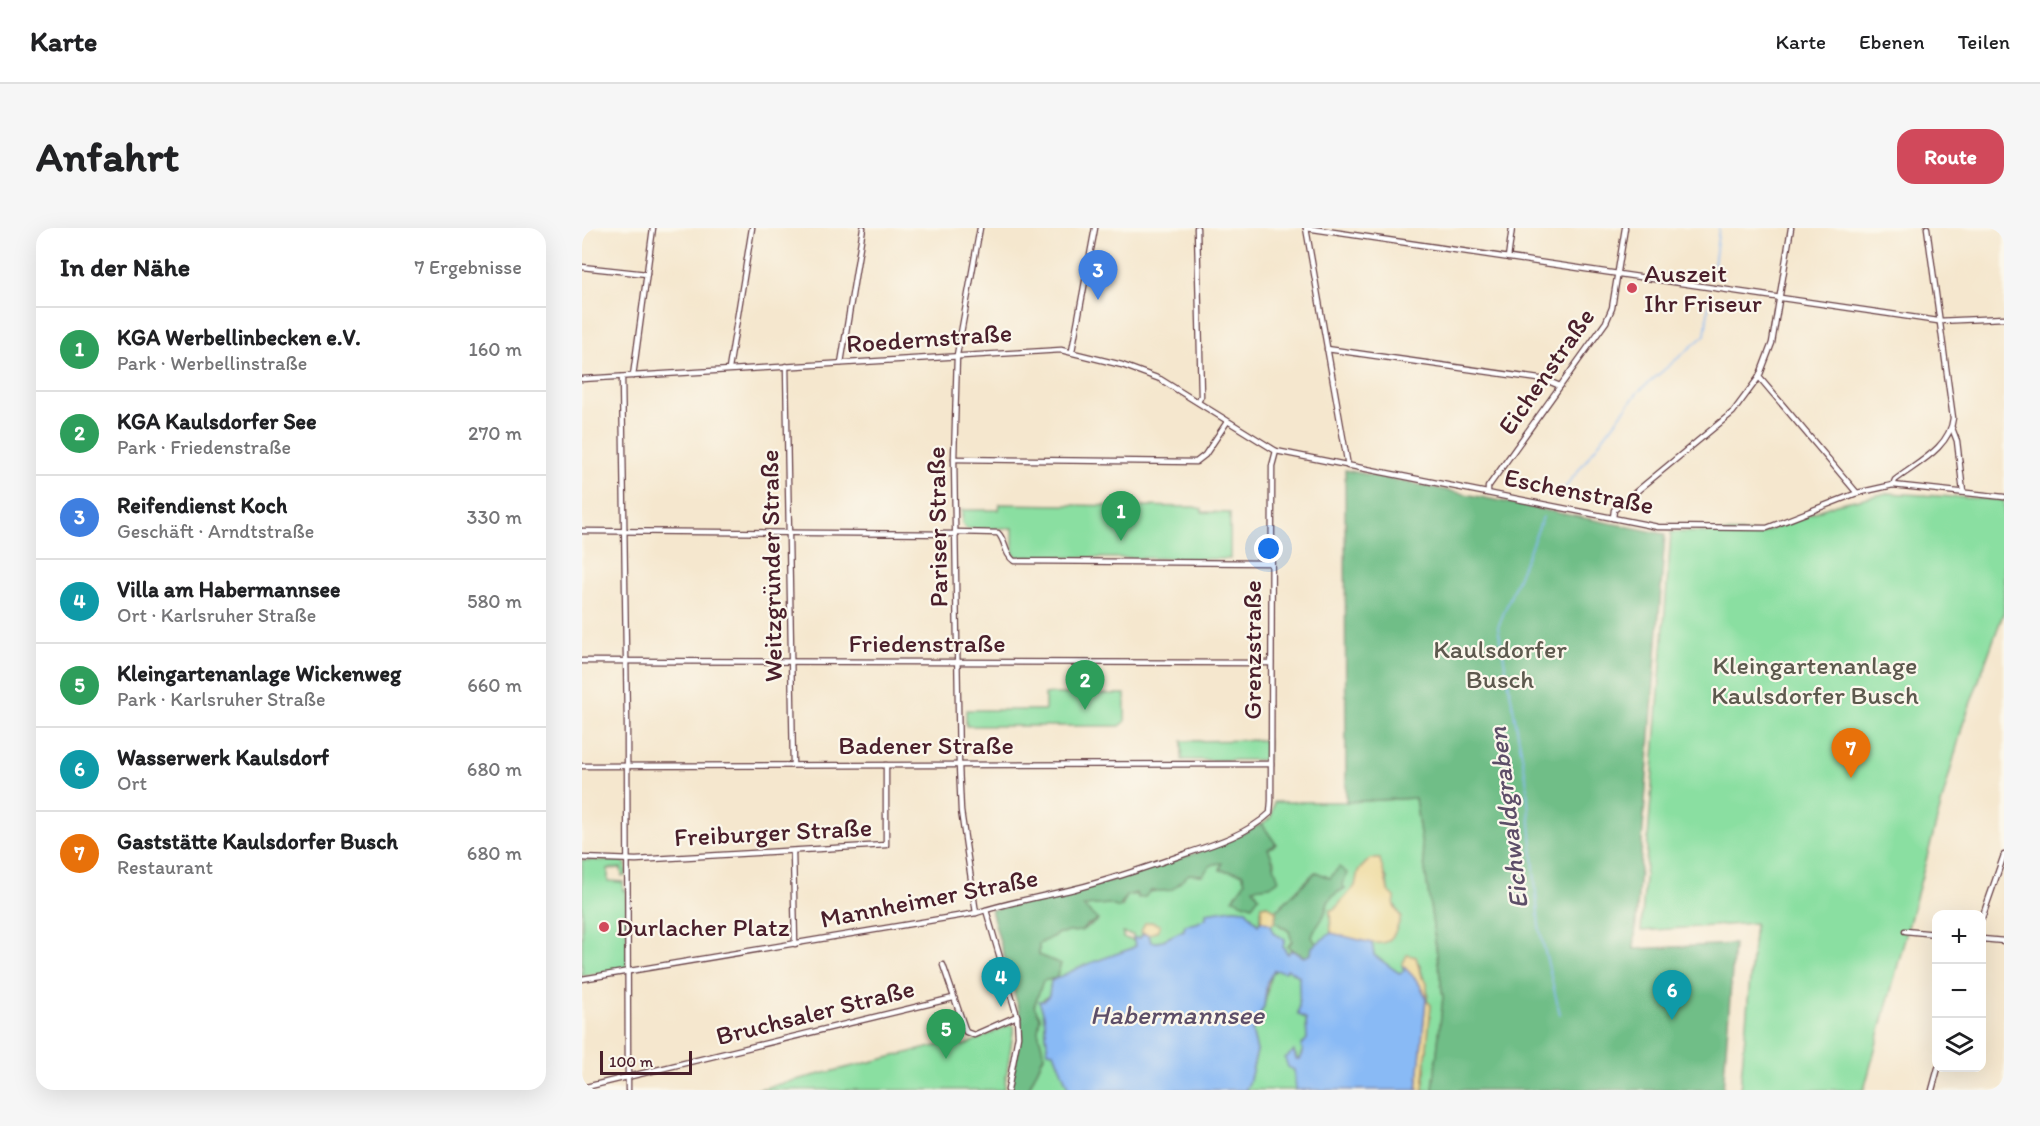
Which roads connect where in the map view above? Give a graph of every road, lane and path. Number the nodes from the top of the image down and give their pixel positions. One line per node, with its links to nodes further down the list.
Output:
1 (654, 228): 14 (street)
2 (752, 228): 24 (street)
3 (863, 228): 22 (street)
4 (980, 228): 21 (street, Pariser Straße)
5 (1095, 228): 20 (street)
6 (1197, 228): 30 (street)
7 (1306, 228): 12 (street); 19 (street)
8 (1512, 228): 12 (street)
9 (1625, 228): 15 (street, Eichenstraße)
10 (1791, 228): 16 (street)
11 (1927, 228): 18 (street)
12 (1508, 258): 15 (street)
13 (582, 267): 14 (street)
14 (647, 274): 25 (street)
15 (1618, 274): 16 (street); 29 (street, Eichenstraße)
16 (1780, 298): 18 (street); 27 (street)
17 (2004, 318): 18 (street)
18 (1938, 321): 32 (street)
19 (1327, 349): 29 (street); 36 (street)
20 (1072, 351): 21 (street, Roedernstraße); 30 (street, Roedernstraße)
21 (957, 355): 22 (street, Roedernstraße); 35 (street, Pariser Straße)
22 (841, 363): 23 (street, Roedernstraße)
23 (786, 366): 24 (street, Roedernstraße); 45 (street, Weitzgründer Straße)
24 (729, 369): 25 (street, Roedernstraße)
25 (633, 376): 26 (street, Roedernstraße)
26 (622, 377): 28 (street, Roedernstraße); 44 (street)
27 (1759, 377): 40 (street); 42 (street)
28 (582, 379)
29 (1560, 386): 39 (street, Eichenstraße)
30 (1198, 402): 31 (street, Roedernstraße)
31 (1227, 422): 33 (street, Roedernstraße); 35 (street)
32 (1952, 429): 37 (street); 38 (street)
33 (1256, 441): 34 (street, Eschenstraße)
34 (1275, 451): 36 (street, Eschenstraße); 47 (street, Grenzstraße)
35 (954, 459): 46 (street, Pariser Straße)
36 (1348, 466): 39 (street, Eschenstraße)
37 (1893, 485): 38 (street); 40 (street, Eschenstraße)
38 (1963, 492): 41 (street)
39 (1488, 493): 42 (street, Eschenstraße)
40 (1857, 493): 42 (street, Eschenstraße)
41 (2004, 496)
42 (1612, 518)
43 (582, 531): 44 (street)
44 (624, 531): 45 (street); 49 (street)
45 (790, 532): 46 (street); 50 (street, Weitzgründer Straße)
46 (956, 533): 47 (street); 51 (street, Pariser Straße)
47 (1271, 563): 52 (street, Grenzstraße)
48 (582, 660): 49 (street, Friedenstraße)
49 (627, 661): 50 (street, Friedenstraße); 58 (street)
50 (792, 662): 51 (street, Friedenstraße); 54 (street, Weitzgründer Straße)
51 (958, 663): 52 (street, Friedenstraße); 56 (street, Pariser Straße)
52 (1271, 663): 53 (street, Grenzstraße)
53 (1271, 764): 56 (street, Badener Straße); 59 (street, Grenzstraße)
54 (794, 765): 55 (street, Badener Straße); 58 (street, Badener Straße)
55 (886, 765): 56 (street, Badener Straße); 60 (street, Freiburger Straße)
56 (959, 765): 66 (street, Pariser Straße)
57 (582, 766): 58 (street, Badener Straße)
58 (628, 766): 63 (street)
59 (1270, 813): 64 (street, Mannheimer Straße)
60 (793, 851): 63 (street, Freiburger Straße); 71 (street)
61 (2004, 855): 65 (street)
62 (582, 858): 63 (street, Freiburger Straße)
63 (628, 860): 73 (street)
64 (986, 910): 66 (street, Mannheimer Straße); 76 (street)
65 (1985, 910)
66 (976, 913): 71 (street, Mannheimer Straße)
67 (1905, 931): 68 (street)
68 (1932, 934)
69 (1986, 939): 70 (street)
70 (2004, 941)
71 (795, 944): 73 (street, Mannheimer Straße)
72 (943, 965): 75 (street)
73 (628, 972): 74 (street, Mannheimer Straße); 78 (street)
74 (582, 979)
75 (953, 998): 76 (street); 78 (street, Bruchsaler Straße)
76 (1017, 1016): 81 (street)
77 (1937, 1072): 82 (street)
78 (628, 1077): 79 (street, Bruchsaler Straße); 80 (street)
79 (582, 1088)
80 (628, 1090)
81 (1008, 1090)
82 (1932, 1090)

